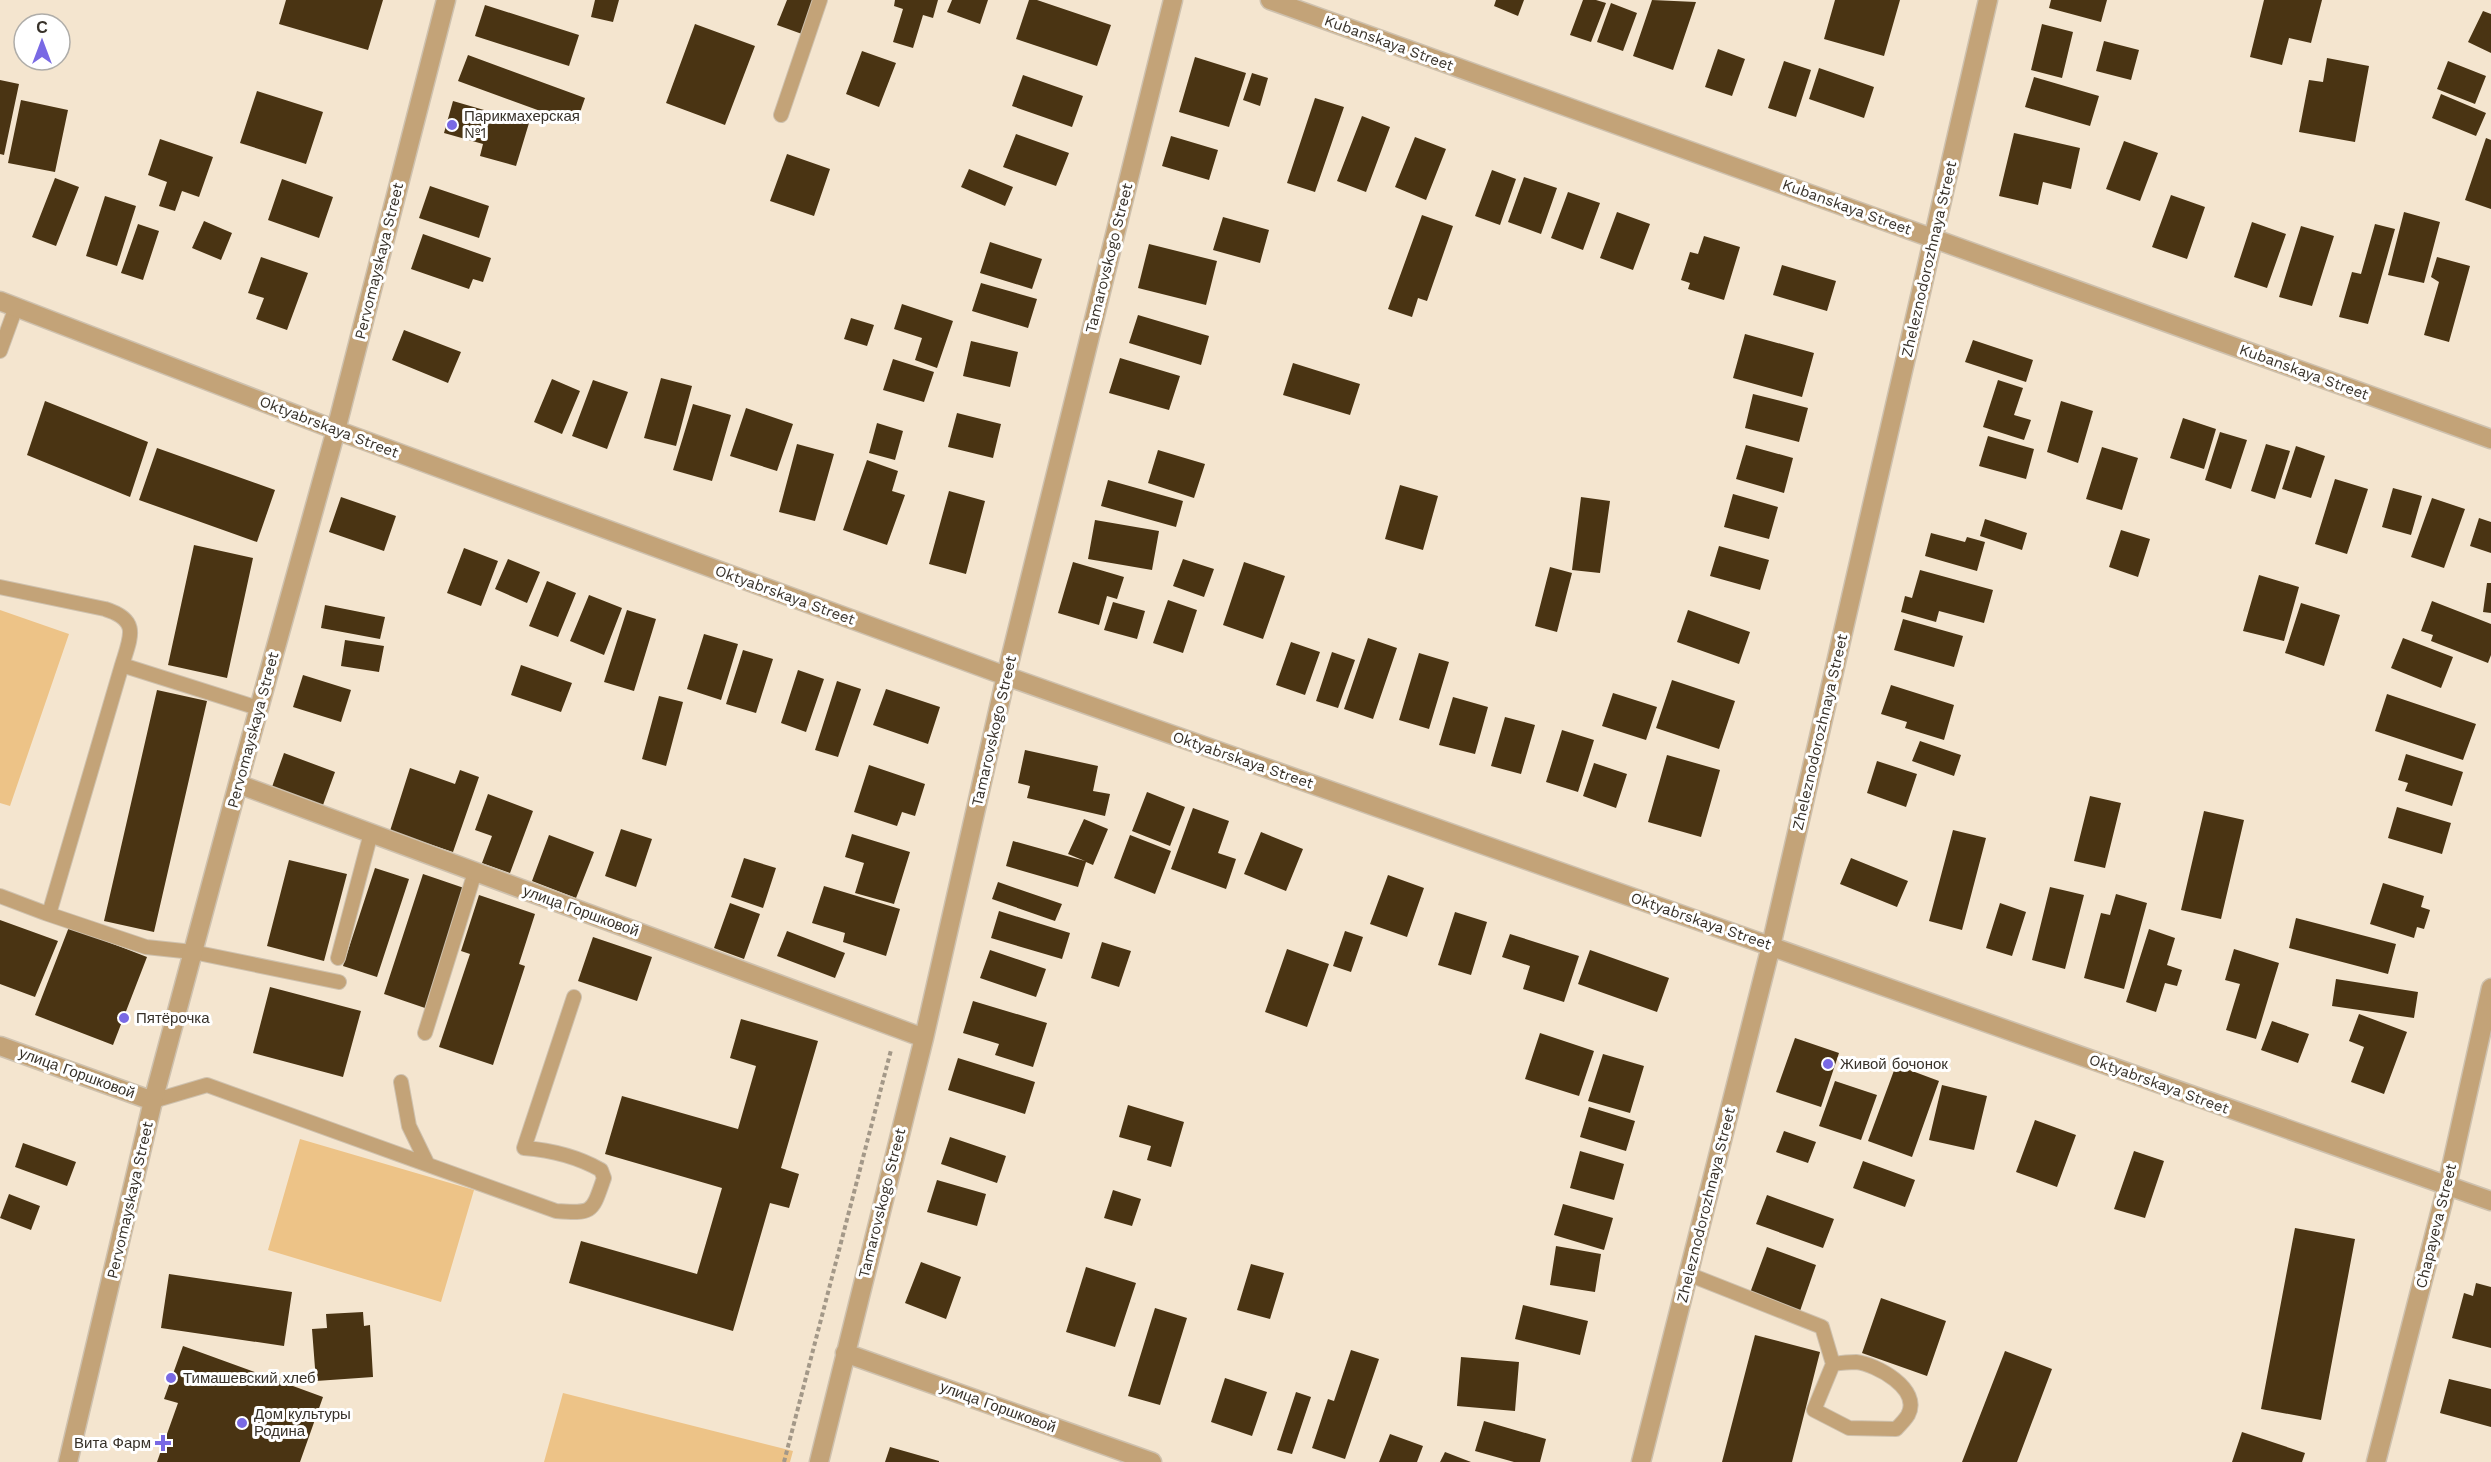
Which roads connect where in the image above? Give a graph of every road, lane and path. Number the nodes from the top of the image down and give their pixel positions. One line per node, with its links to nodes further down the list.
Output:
1 (446, 0): 10 (street, Pervomayskaya Street)
2 (820, 0): 6 (lane)
3 (1173, 0): 14 (street, Tamarovskogo Street)
4 (1270, 0): 7 (street, Kubanskaya Street)
5 (1988, 0): 7 (street, Zheleznodorozhnaya Street)
6 (781, 115)
7 (1934, 239): 11 (street, Kubanskaya Street); 21 (street, Zheleznodorozhnaya Street)
8 (8, 304): 9 (lane); 10 (street, Oktyabrskaya Street)
9 (0, 351)
10 (336, 430): 14 (street, Oktyabrskaya Street); 15 (street, Pervomayskaya Street)
11 (2491, 439)
12 (0, 587): 13 (lane)
13 (122, 665): 15 (lane); 20 (lane)
14 (1006, 676): 21 (street, Oktyabrskaya Street); 29 (street, Tamarovskogo Street)
15 (258, 708): 16 (street, Pervomayskaya Street)
16 (238, 784): 17 (street, улица Горшковой); 22 (street, Pervomayskaya Street)
17 (371, 833): 18 (street, улица Горшковой); 23 (lane)
18 (476, 872): 27 (street, улица Горшковой); 28 (lane)
19 (0, 896): 20 (lane)
20 (49, 914): 22 (lane)
21 (1771, 946): 34 (street, Oktyabrskaya Street); 36 (street, Zheleznodorozhnaya Street)
22 (193, 952): 24 (lane); 32 (street, Pervomayskaya Street)
23 (338, 958)
24 (339, 981)
25 (2491, 988): 34 (street, Chapayeva Street)
26 (574, 998): 33 (lane)
27 (897, 1028): 29 (street, улица Горшковой); 40 (path)
28 (424, 1033)
29 (924, 1038): 37 (street, Tamarovskogo Street)
30 (0, 1046): 32 (street, улица Горшковой)
31 (401, 1082): 33 (lane)
32 (153, 1101): 33 (lane); 39 (street, Pervomayskaya Street)
33 (427, 1163)
34 (2446, 1186): 35 (street, Oktyabrskaya Street); 44 (street, Chapayeva Street)
35 (2491, 1202)
36 (1688, 1274): 38 (lane); 43 (street, Zheleznodorozhnaya Street)
37 (845, 1353): 41 (street, Tamarovskogo Street); 42 (street, улица Горшковой)
38 (1833, 1364): 38 (lane)
39 (68, 1462)
40 (784, 1462)
41 (819, 1462)
42 (1152, 1462)
43 (1641, 1462)
44 (2376, 1462)

